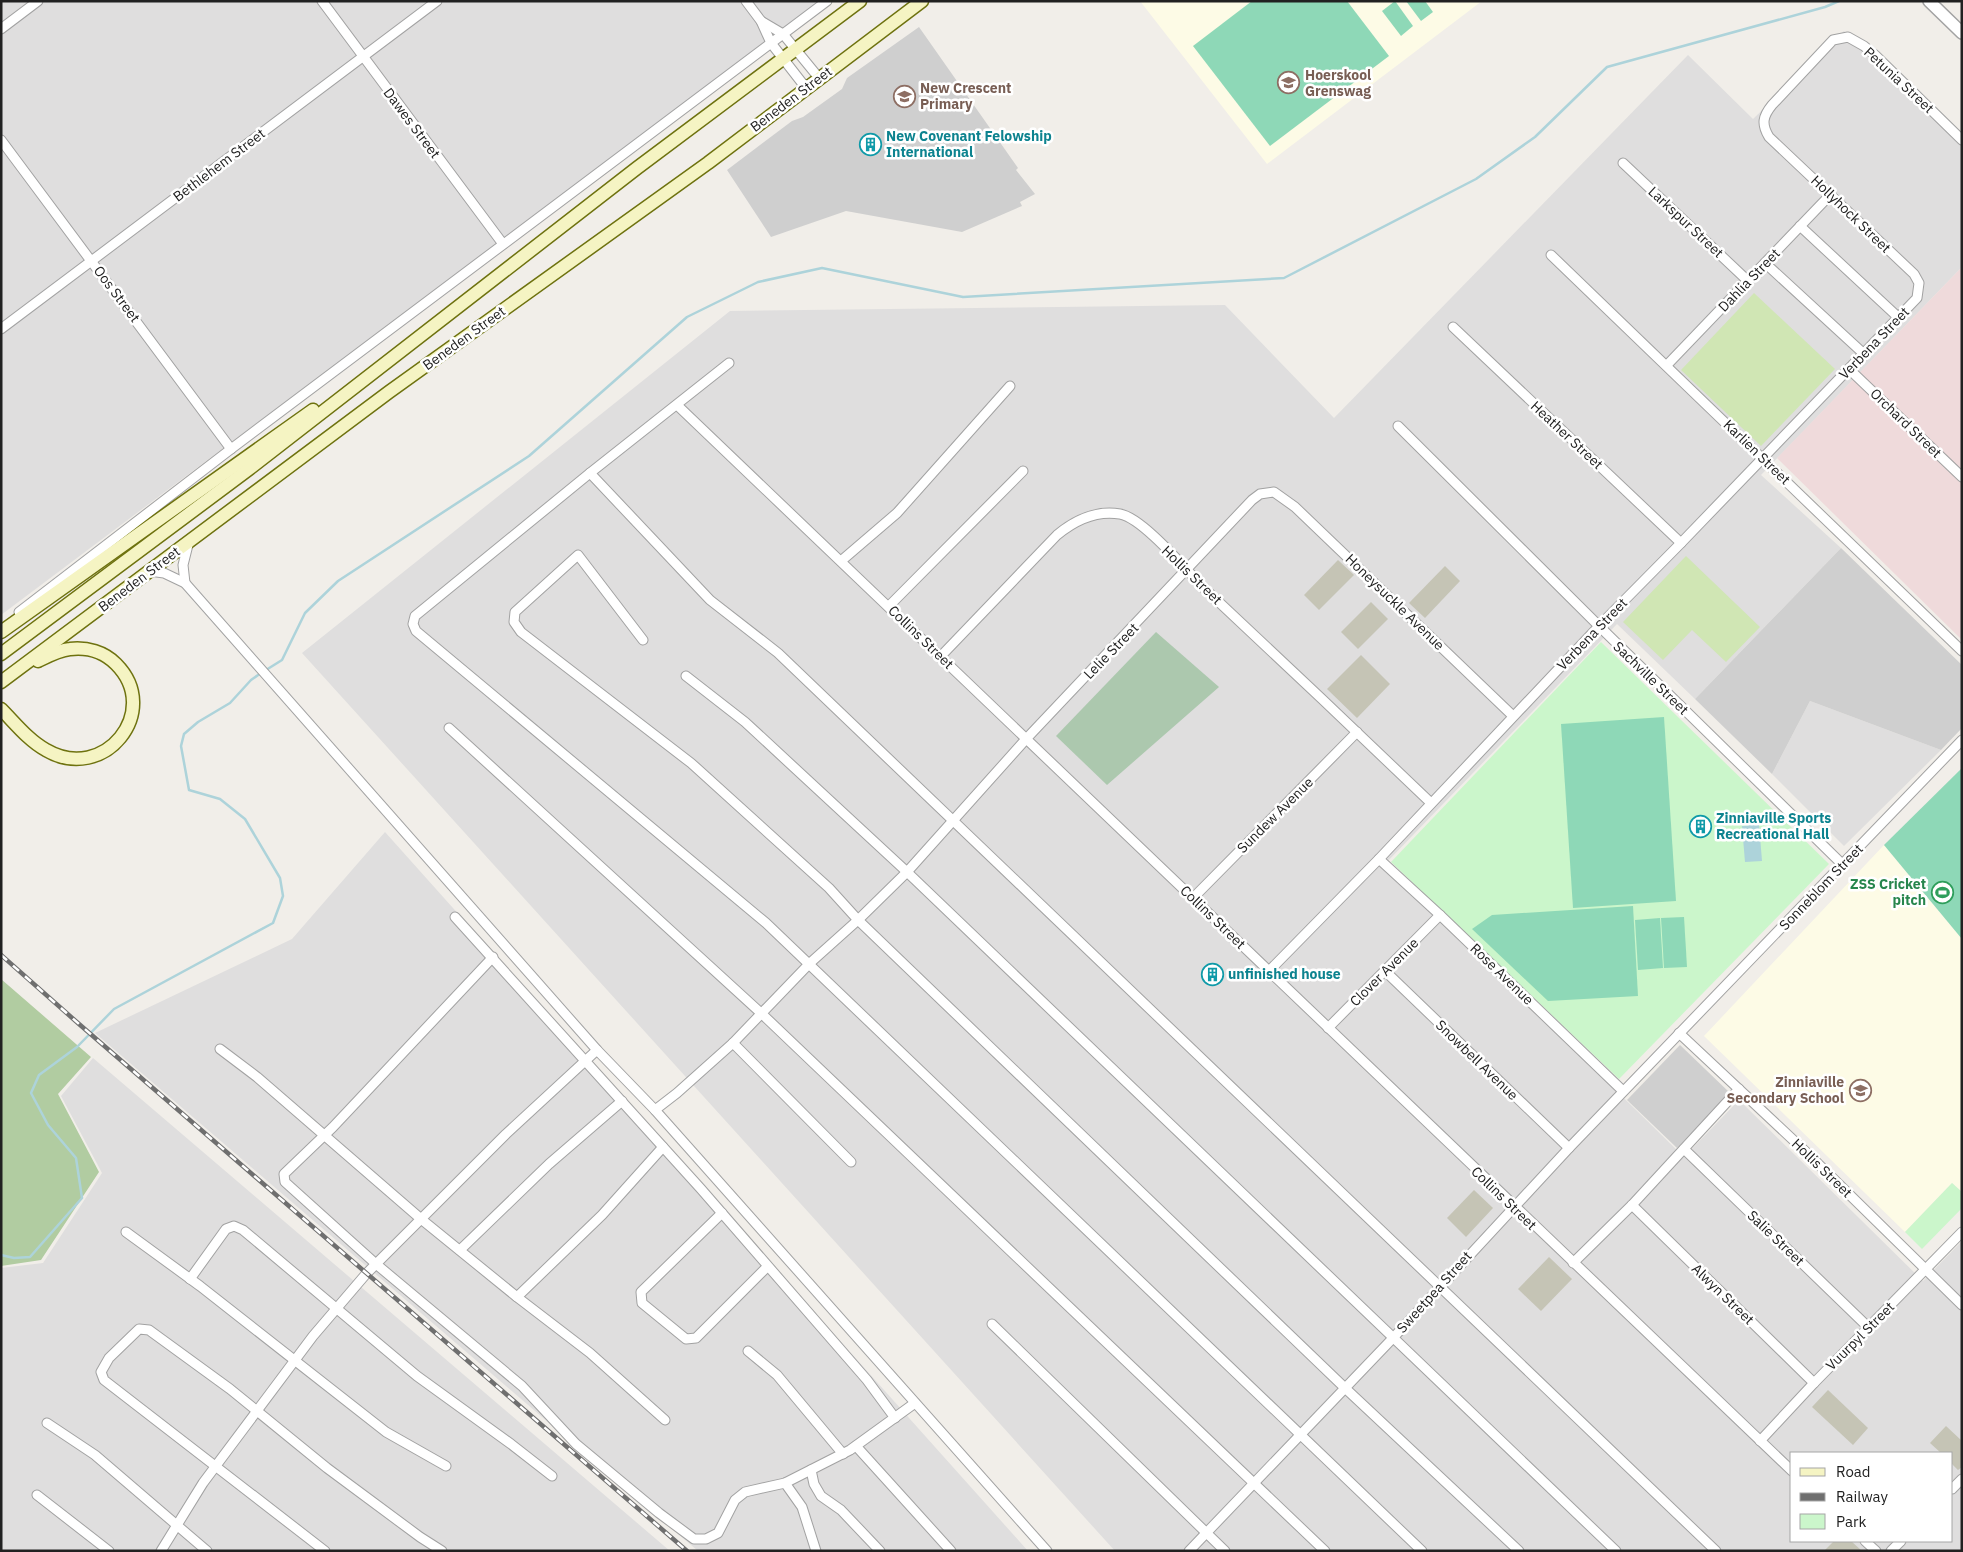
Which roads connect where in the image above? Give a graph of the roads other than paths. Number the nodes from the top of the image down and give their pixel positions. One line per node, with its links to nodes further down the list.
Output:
1 (38, 1): 10 (street)
2 (322, 1): 15 (street, Dawes Street)
3 (437, 1): 15 (street, Bethlehem Street)
4 (746, 1): 9 (street)
5 (827, 1): 12 (street)
6 (860, 1): 14 (main road, Beneden Street)
7 (922, 1): 17 (main road, Beneden Street)
8 (1929, 1): 11 (street)
9 (761, 21): 12 (street); 13 (street)
10 (1, 29)
11 (1962, 33)
12 (783, 34): 13 (street); 14 (street)
13 (771, 44): 16 (street); 25 (street)
14 (796, 49): 16 (main road, Beneden Street); 17 (street)
15 (363, 57): 25 (street, Dawes Street); 27 (street, Bethlehem Street)
16 (783, 58): 18 (street); 38 (main road, Beneden Street)
17 (819, 78): 18 (main road, Beneden Street)
18 (806, 88): 48 (main road, Beneden Street)
19 (1769, 137): 21 (street, Petunia Street); 23 (street, Hollyhock Street)
20 (1, 140): 27 (street, Oos Street)
21 (1962, 140)
22 (1623, 163): 29 (street, Larkspur Street)
23 (1831, 194): 24 (street, Dahlia Street); 30 (street, Hollyhock Street)
24 (1800, 226): 28 (street, Dahlia Street); 31 (street)
25 (503, 244): 42 (street)
26 (1551, 255): 36 (street, Karlien Street)
27 (92, 262): 33 (street, Bethlehem Street); 42 (street, Oos Street)
28 (1765, 263): 29 (street, Dahlia Street); 34 (street)
29 (1748, 281): 36 (street, Dahlia Street)
30 (1917, 298): 31 (street, Verbena Street)
31 (1899, 318): 34 (street, Verbena Street)
32 (1453, 327): 49 (street, Heather Street)
33 (1, 329)
34 (1864, 354): 37 (street, Verbena Street)
35 (729, 364): 40 (street)
36 (1667, 365): 43 (street, Karlien Street)
37 (1849, 369): 43 (street, Verbena Street); 46 (street, Orchard Street)
38 (378, 370): 57 (main road); 60 (main road, Beneden Street)
39 (1010, 386): 50 (street)
40 (677, 405): 45 (street); 50 (street, Collins Street)
41 (1398, 426): 56 (street, Sachville Street)
42 (231, 449): 55 (street)
43 (1763, 458): 49 (street, Verbena Street); 59 (street, Karlien Street)
44 (1023, 471): 54 (street)
45 (590, 473): 71 (street); 80 (street)
46 (1962, 477)
47 (1274, 492): 52 (street, Lelie Street); 65 (street, Honeysuckle Avenue)
48 (189, 541): 51 (main road, Beneden Street); 53 (street)
49 (1681, 543): 56 (street, Verbena Street)
50 (841, 561): 54 (street, Collins Street)
51 (149, 571): 53 (street); 62 (main road, Beneden Street)
52 (1187, 571): 61 (street, Hollis Street); 67 (street, Hollis Street); 68 (street, Lelie Street)
53 (184, 583): 88 (street)
54 (888, 606): 61 (street, Collins Street)
55 (1, 625)
56 (1598, 626): 65 (street, Verbena Street); 73 (street, Sachville Street)
57 (1, 632)
58 (643, 640): 78 (street)
59 (1962, 651)
60 (1, 654)
61 (941, 656): 68 (street, Collins Street)
62 (9, 676): 64 (main road)
63 (686, 676): 74 (street)
64 (1, 709)
65 (1513, 716): 70 (street, Verbena Street)
66 (448, 728): 83 (street)
67 (1357, 732): 70 (street, Hollis Street); 75 (street, Sundew Avenue)
68 (1028, 738): 71 (street, Lelie Street); 75 (street, Collins Street)
69 (1962, 740): 73 (street, Sonneblom Street)
70 (1432, 803): 72 (street, Verbena Street)
71 (954, 820): 74 (street, Lelie Street); 111 (street)
72 (1379, 859): 76 (street, Rose Avenue); 81 (street, Verbena Street)
73 (1842, 864): 85 (street, Sonneblom Street)
74 (907, 872): 78 (street, Lelie Street); 117 (street)
75 (1193, 898): 81 (street, Collins Street)
76 (1440, 915): 82 (street, Clover Avenue); 91 (street, Rose Avenue)
77 (456, 917): 79 (street)
78 (858, 920): 80 (street, Lelie Street); 121 (street)
79 (493, 958): 89 (street); 94 (street)
80 (810, 963): 83 (street, Lelie Street); 127 (street)
81 (1269, 971): 84 (street, Collins Street)
82 (1386, 971): 84 (street, Clover Avenue); 96 (street, Snowbell Avenue)
83 (762, 1014): 86 (street, Lelie Street); 138 (street)
84 (1328, 1028): 100 (street, Collins Street)
85 (1679, 1033): 90 (street, Hollis Street); 91 (street, Sweetpea Street)
86 (733, 1044): 93 (street, Lelie Street); 98 (street)
87 (220, 1049): 94 (street)
88 (597, 1050): 89 (street); 93 (street)
89 (585, 1061): 92 (street); 102 (street)
90 (1739, 1089): 97 (street); 109 (street, Hollis Street)
91 (1623, 1091): 96 (street, Sweetpea Street)
92 (622, 1102): 95 (street); 105 (street)
93 (655, 1110): 122 (street)
94 (324, 1136): 102 (street); 107 (street)
95 (663, 1147): 101 (street); 112 (street)
96 (1568, 1148): 100 (street, Sweetpea Street)
97 (1684, 1149): 99 (street); 116 (street, Salie Street)
98 (851, 1162)
99 (1632, 1205): 106 (street); 120 (street, Alwyn Street)
100 (1513, 1207): 106 (street, Collins Street); 111 (street, Sweetpea Street)
101 (722, 1213): 108 (street); 108 (street)
102 (421, 1219): 105 (street); 107 (street)
103 (126, 1232): 110 (street)
104 (1962, 1232): 109 (street, Vuurpyl Street)
105 (460, 1250): 112 (street)
106 (1573, 1263): 128 (street, Collins Street)
107 (376, 1264): 114 (street); 137 (street)
108 (767, 1266): 124 (street)
109 (1926, 1269): 113 (street, Hollis Street); 116 (street, Vuurpyl Street)
110 (190, 1279): 114 (street); 119 (street)
111 (1440, 1285): 117 (street, Sweetpea Street); 160 (street)
112 (517, 1297): 125 (street)
113 (1962, 1305)
114 (338, 1308): 119 (street); 135 (street)
115 (992, 1324): 142 (street)
116 (1868, 1327): 120 (street, Vuurpyl Street)
117 (1393, 1338): 121 (street, Sweetpea Street); 159 (street)
118 (748, 1351): 130 (street)
119 (295, 1360): 123 (street); 132 (street)
120 (1814, 1383): 128 (street, Vuurpyl Street)
121 (1345, 1388): 127 (street, Sweetpea Street); 158 (street)
122 (915, 1403): 124 (street); 153 (street)
123 (256, 1412): 131 (street); 131 (street); 149 (street)
124 (895, 1418): 129 (street)
125 (665, 1420)
126 (46, 1423): 141 (street)
127 (1300, 1434): 138 (street, Sweetpea Street); 157 (street)
128 (1760, 1441): 133 (street, Collins Street)
129 (856, 1446): 130 (street); 152 (street)
130 (843, 1454): 134 (street)
131 (215, 1466): 141 (street); 148 (street)
132 (446, 1466)
133 (1790, 1469)
134 (812, 1470): 137 (street); 151 (street)
135 (552, 1476)
136 (1962, 1479): 139 (street)
137 (785, 1483): 150 (street)
138 (1253, 1483): 142 (street, Sweetpea Street); 156 (street)
139 (1953, 1488)
140 (37, 1495): 145 (street)
141 (176, 1526): 146 (street); 147 (street)
142 (1207, 1534): 154 (street, Sweetpea Street); 155 (street)
143 (1866, 1542): 161 (street)
144 (1900, 1542): 162 (street)
145 (109, 1551)
146 (162, 1551)
147 (206, 1551)
148 (325, 1551)
149 (442, 1551)
150 (816, 1551)
151 (880, 1551)
152 (951, 1551)
153 (1046, 1551)
154 (1189, 1551)
155 (1225, 1551)
156 (1325, 1551)
157 (1422, 1551)
158 (1519, 1551)
159 (1616, 1551)
160 (1716, 1551)
161 (1876, 1551)
162 (1891, 1551)

